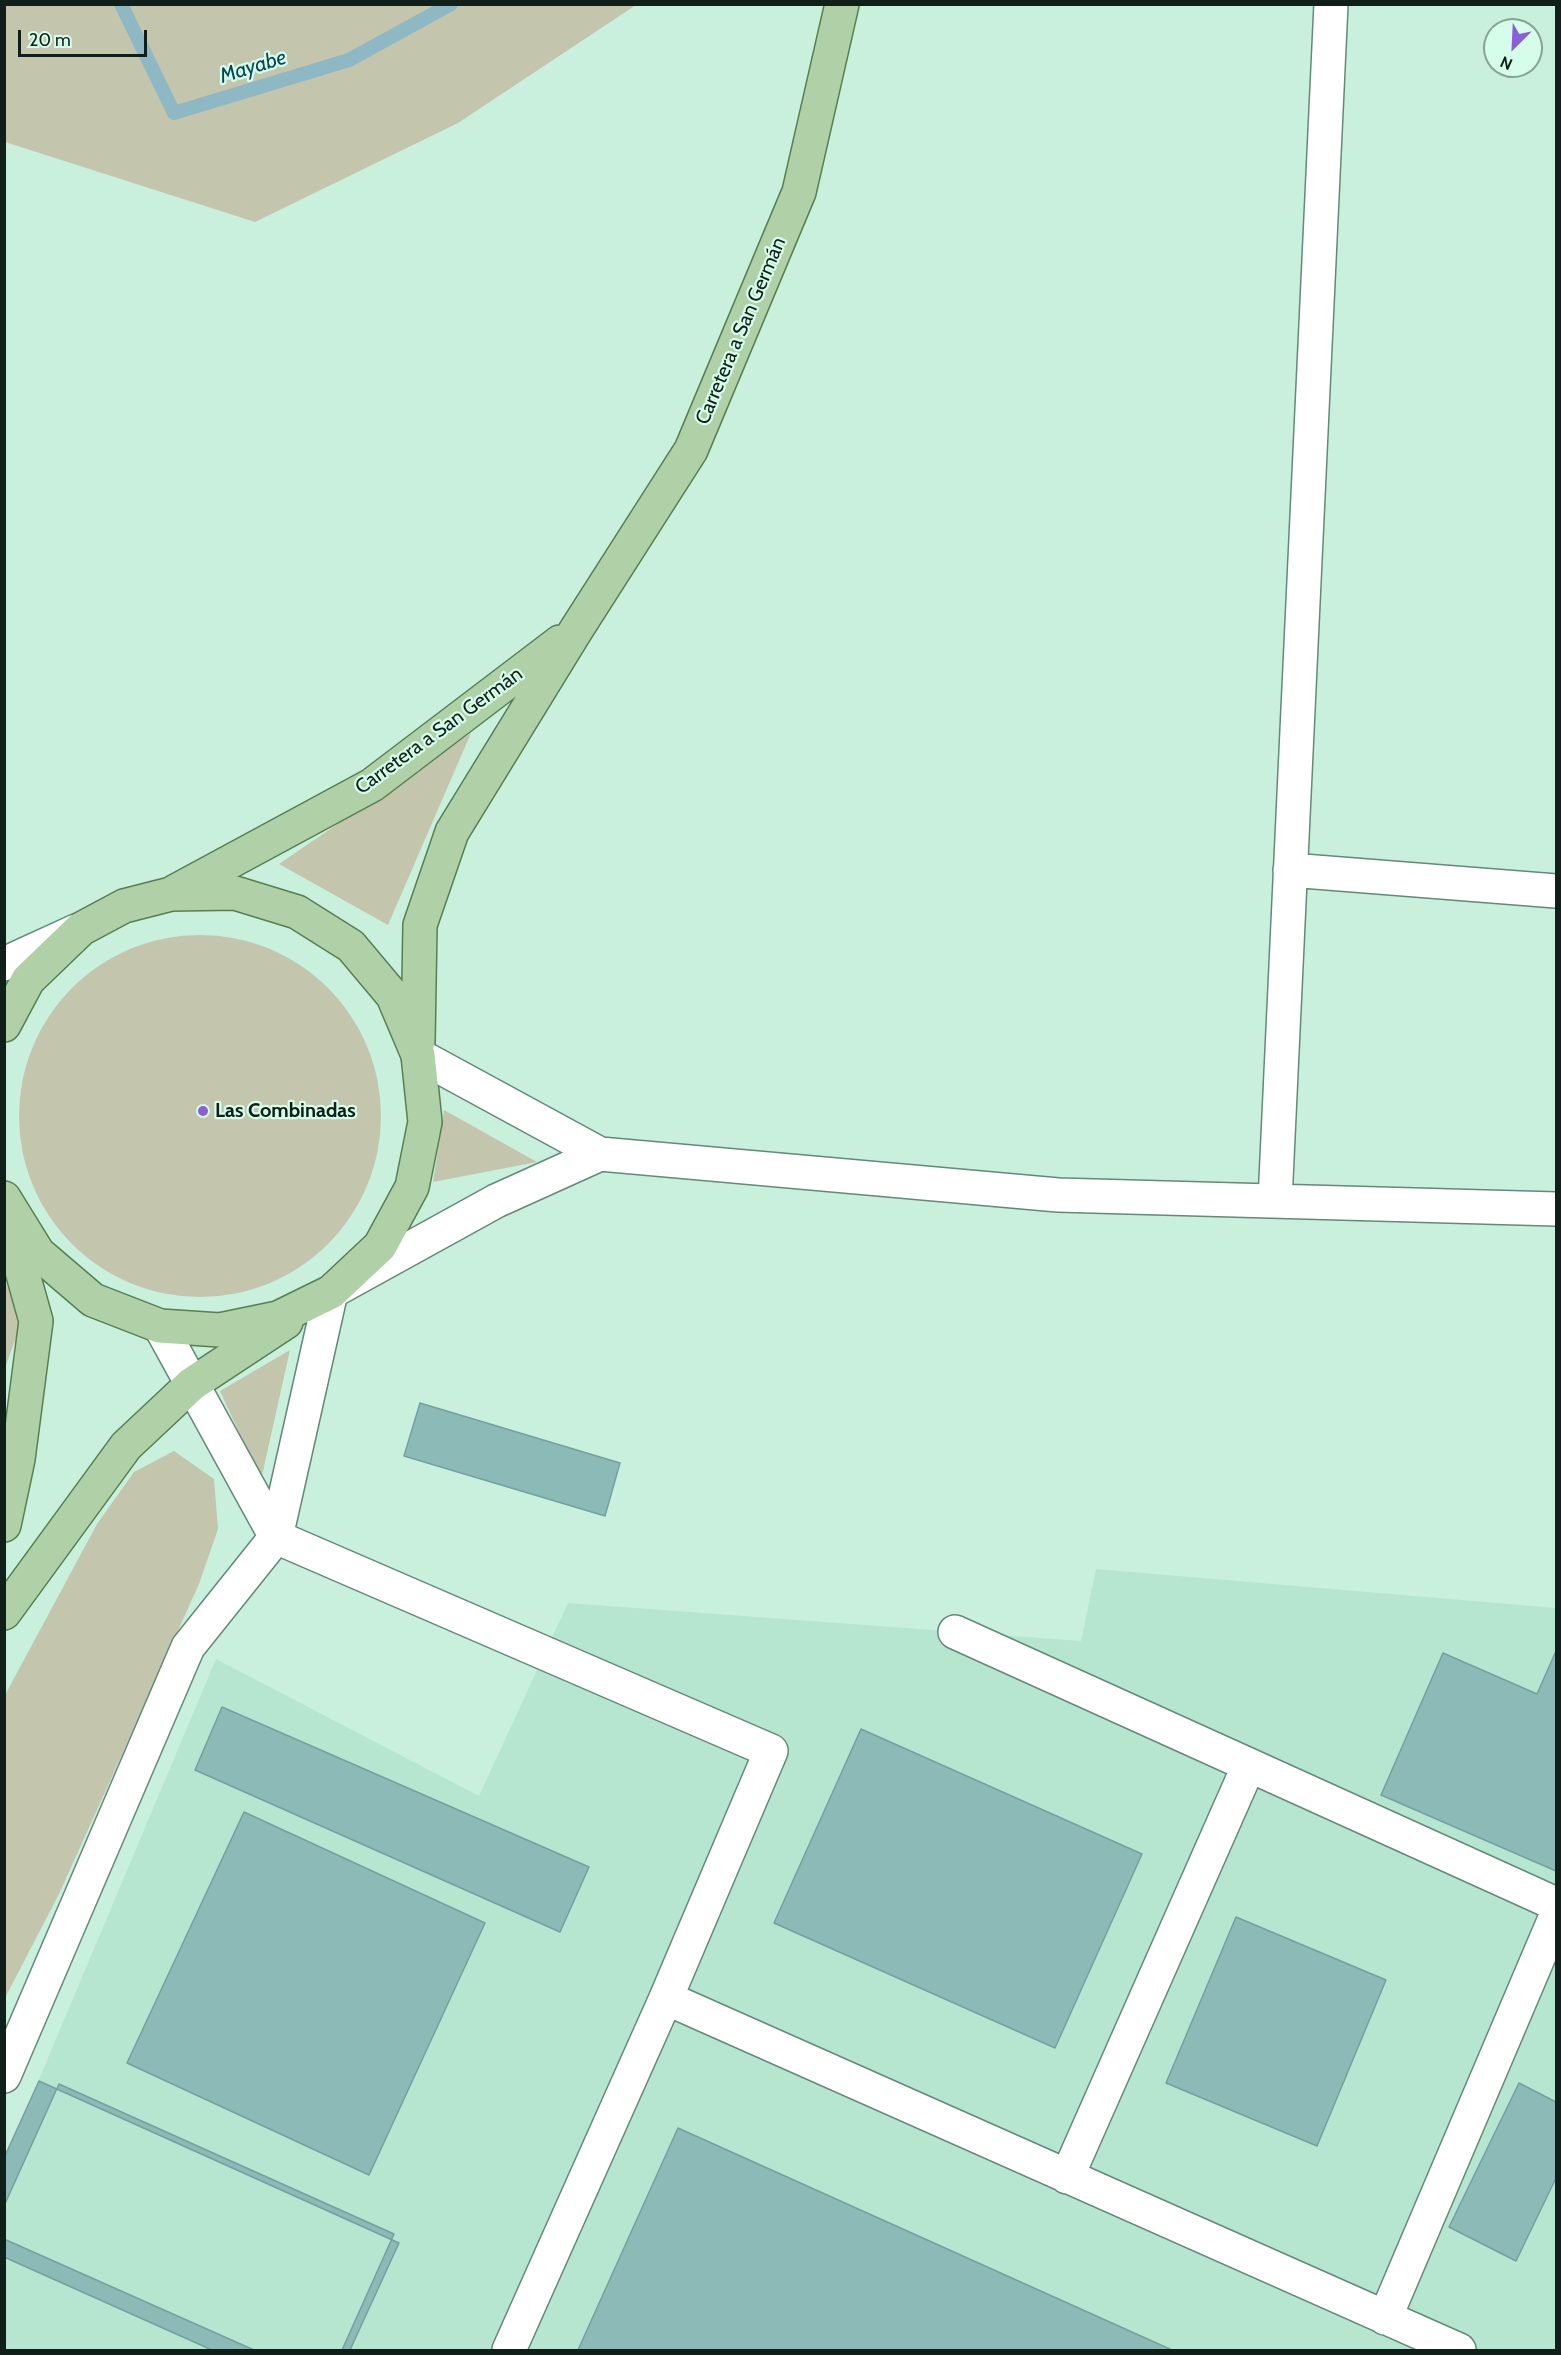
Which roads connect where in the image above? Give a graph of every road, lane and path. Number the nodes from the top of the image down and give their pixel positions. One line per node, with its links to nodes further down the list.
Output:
1 (842, 4): 3 (main road, Carretera a San Germán)
2 (1331, 4): 4 (street)
3 (576, 630): 6 (main road, Carretera a San Germán); 10 (main road, Carretera a San Germán)
4 (1290, 870): 5 (street); 13 (street)
5 (1557, 891)
6 (171, 894): 7 (main road); 10 (main road)
7 (81, 929): 8 (street); 9 (main road)
8 (4, 964)
9 (4, 1025)
10 (418, 1055): 11 (street); 16 (main road)
11 (600, 1154): 13 (street); 16 (street)
12 (4, 1198): 17 (main road)
13 (1275, 1202): 15 (street)
14 (4, 1206): 19 (main road)
15 (1557, 1209)
16 (331, 1292): 17 (main road); 18 (main road); 20 (street)
17 (160, 1326): 18 (street)
18 (192, 1384): 20 (street); 21 (main road)
19 (4, 1525)
20 (276, 1537): 26 (street); 27 (street)
21 (4, 1613)
22 (955, 1632): 23 (street)
23 (1249, 1765): 24 (street); 28 (street)
24 (1557, 1904)
25 (1557, 1916): 29 (street)
26 (666, 1998): 28 (street); 30 (street)
27 (4, 2076)
28 (1066, 2177): 29 (street)
29 (1385, 2318): 31 (street)
30 (509, 2350)
31 (1459, 2350)

